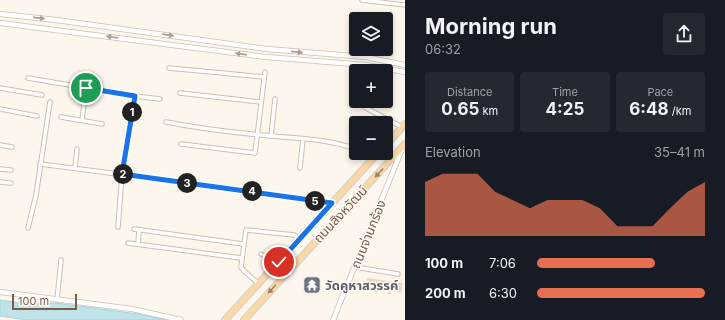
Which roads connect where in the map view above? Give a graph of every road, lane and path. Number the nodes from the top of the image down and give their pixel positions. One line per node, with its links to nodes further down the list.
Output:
1 (362, 0): 2 (street)
2 (380, 1): 3 (street)
3 (405, 5)
4 (0, 14): 7 (street, one-way to 7)
5 (0, 23): 6 (street, one-way to 5)
6 (366, 64)
7 (405, 64)
8 (169, 68): 20 (street)
9 (393, 70): 10 (street)
10 (405, 72)
11 (28, 78): 13 (street)
12 (0, 88): 15 (street)
13 (86, 88): 16 (street); 25 (street)
14 (180, 93): 20 (street)
15 (42, 94)
16 (135, 96): 17 (street); 45 (street)
17 (160, 99)
18 (275, 99): 30 (street)
19 (50, 102): 40 (street)
20 (261, 102): 29 (street)
21 (366, 108): 28 (street)
22 (0, 109): 23 (street)
23 (37, 116)
24 (61, 117): 25 (street)
25 (82, 120): 27 (street)
26 (166, 122): 29 (street)
27 (102, 124)
28 (403, 126): 31 (main road)
29 (258, 135): 30 (street); 33 (street)
30 (271, 136): 32 (street)
31 (393, 137)
32 (303, 139): 37 (street); 42 (street)
33 (181, 144)
34 (404, 145): 61 (street, ถนนจ่านกร้อง); 68 (main road, ถนนสิงหวัฒน์, one-way to 68)
35 (0, 146): 36 (street)
36 (12, 147)
37 (349, 147)
38 (77, 149): 41 (street)
39 (372, 160): 48 (main road, ถนนสิงหวัฒน์)
40 (40, 164): 41 (street); 50 (street)
41 (74, 168): 45 (street)
42 (300, 168)
43 (0, 169): 44 (street)
44 (11, 170)
45 (122, 174): 48 (street); 49 (street)
46 (0, 182): 47 (street)
47 (11, 183)
48 (332, 203): 53 (main road, ถนนสิงหวัฒน์)
49 (118, 227)
50 (28, 228)
51 (134, 229): 52 (street)
52 (140, 230): 55 (street); 56 (street)
53 (300, 238): 56 (street); 60 (main road, ถนนสิงหวัฒน์)
54 (128, 243): 55 (street)
55 (138, 244): 58 (street)
56 (244, 244): 58 (street)
57 (261, 254): 60 (street)
58 (242, 258): 63 (street)
59 (61, 260): 65 (street)
60 (279, 262): 63 (main road, ถนนสิงหวัฒน์)
61 (355, 267): 62 (street); 69 (street, ถนนจ่านกร้อง)
62 (398, 274)
63 (258, 283): 67 (main road, ถนนสิงหวัฒน์)
64 (0, 292): 65 (street)
65 (57, 300): 66 (street)
66 (181, 320)
67 (225, 320)
68 (244, 320)
69 (333, 320)

